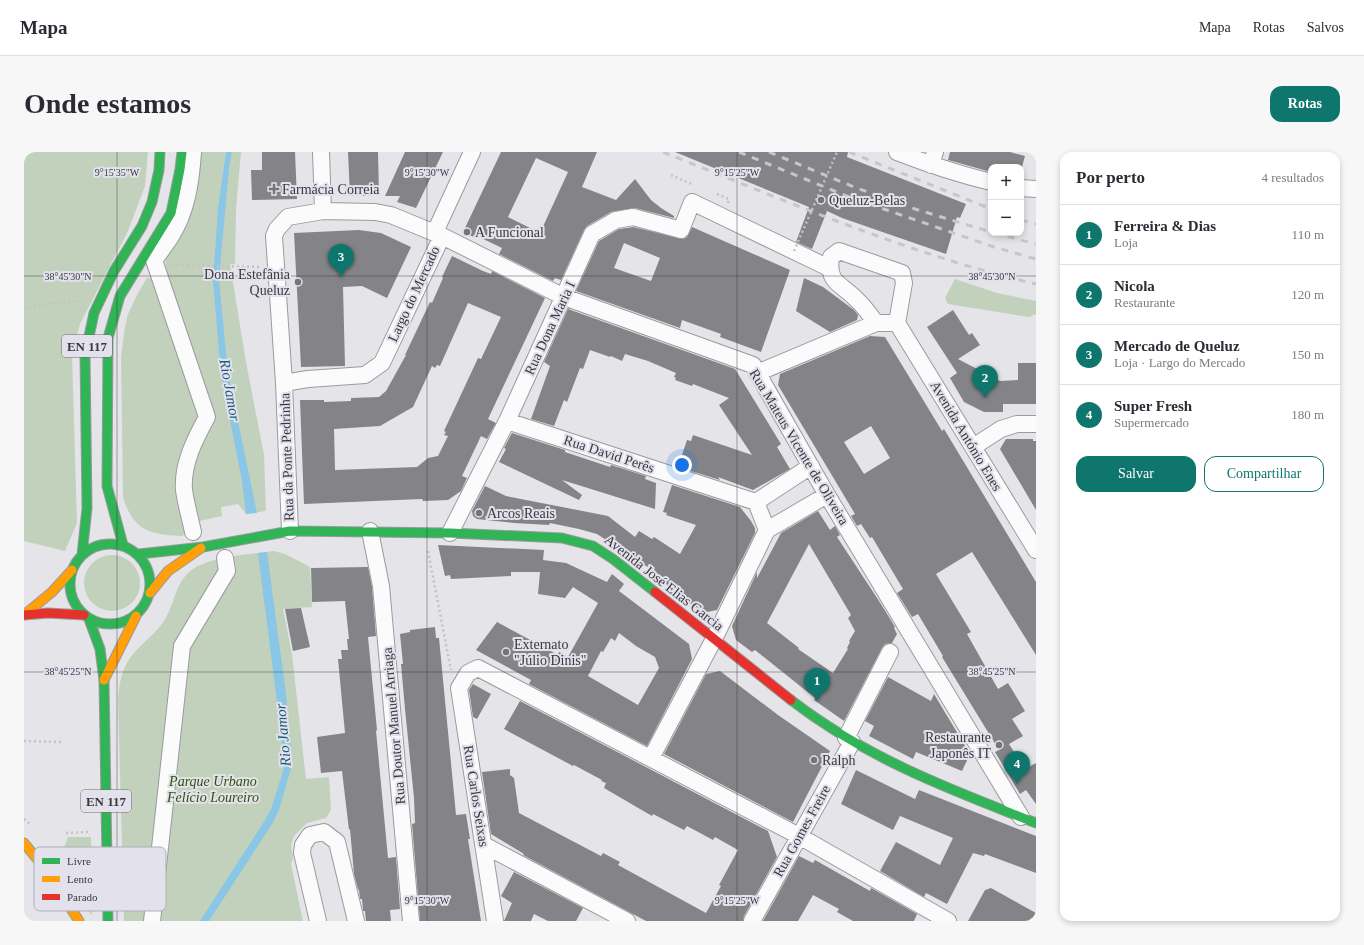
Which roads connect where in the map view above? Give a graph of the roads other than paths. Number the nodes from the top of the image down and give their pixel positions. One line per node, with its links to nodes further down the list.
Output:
1 (160, 152): 34 (main road, EN 117)
2 (182, 152): 30 (main road, EN 117)
3 (193, 152): 27 (street)
4 (321, 152): 11 (street)
5 (472, 152): 12 (street)
6 (897, 152): 7 (street)
7 (933, 159): 8 (street)
8 (988, 181)
9 (1024, 188): 10 (street)
10 (1036, 189)
11 (323, 211): 12 (street, Largo do Mercado); 18 (street, Largo do Mercado)
12 (438, 234): 14 (street, Rua Mateus Vicente de Oliveira); 18 (street, Largo do Mercado)
13 (829, 268): 14 (street, Rua Dona Maria I); 15 (street); 16 (street)
14 (564, 297): 17 (street, Rua Mateus Vicente de Oliveira); 19 (street, Rua Dona Maria I)
15 (876, 323): 16 (street); 17 (street)
16 (897, 323): 21 (street, Avenida António Enes)
17 (757, 373): 22 (street, Rua Mateus Vicente de Oliveira)
18 (284, 383): 28 (street, Rua da Ponte Pedrinha)
19 (507, 421): 24 (street, Rua David Perês); 29 (street, Rua Dona Maria I)
20 (1036, 424): 21 (street)
21 (973, 447): 32 (street, Avenida António Enes)
22 (811, 466): 23 (street, Rua Mateus Vicente de Oliveira); 24 (street)
23 (827, 495): 25 (street); 45 (street, Rua Mateus Vicente de Oliveira)
24 (756, 502): 25 (street)
25 (767, 530): 40 (street)
26 (370, 531): 28 (main road, Avenida José Elias Garcia); 29 (main road, Avenida José Elias Garcia); 61 (street, Rua Doutor Manuel Arriaga)
27 (193, 532)
28 (283, 532): 31 (main road, Avenida José Elias Garcia)
29 (450, 533): 40 (main road, Avenida José Elias Garcia)
30 (123, 545): 33 (main road, EN 117); 34 (main road, EN 117)
31 (203, 546): 33 (main road, Avenida José Elias Garcia); 37 (main road, Avenida José Elias Garcia)
32 (1036, 550)
33 (138, 554): 37 (main road, EN 117)
34 (82, 555): 36 (main road, EN 117)
35 (225, 558): 51 (street)
36 (72, 570): 39 (main road, EN 117); 39 (main road)
37 (150, 593): 38 (main road, EN 117)
38 (136, 616): 39 (main road); 42 (main road, EN 117)
39 (86, 617): 42 (main road, EN 117)
40 (714, 639): 43 (main road, Avenida José Elias Garcia); 44 (street)
41 (890, 652): 43 (street, Rua Gomes Freire)
42 (104, 680): 50 (main road, EN 117)
43 (849, 740): 45 (main road, Avenida José Elias Garcia); 47 (street, Rua Gomes Freire)
44 (651, 758): 47 (street); 49 (street, Rua Carlos Seixas)
45 (1021, 817): 46 (main road, Avenida José Elias Garcia)
46 (1036, 823)
47 (799, 836): 64 (street, Rua Gomes Freire); 65 (street)
48 (24, 843): 52 (main road)
49 (484, 845): 62 (street, Rua Carlos Seixas); 63 (street)
50 (107, 847)
51 (160, 847)
52 (34, 855)
53 (73, 911): 56 (main road)
54 (108, 911): 57 (main road, EN 117)
55 (153, 911): 58 (street)
56 (79, 921)
57 (108, 921)
58 (152, 921)
59 (318, 921): 60 (street)
60 (356, 921)
61 (411, 921)
62 (495, 921)
63 (627, 921)
64 (752, 921)
65 (948, 921)

